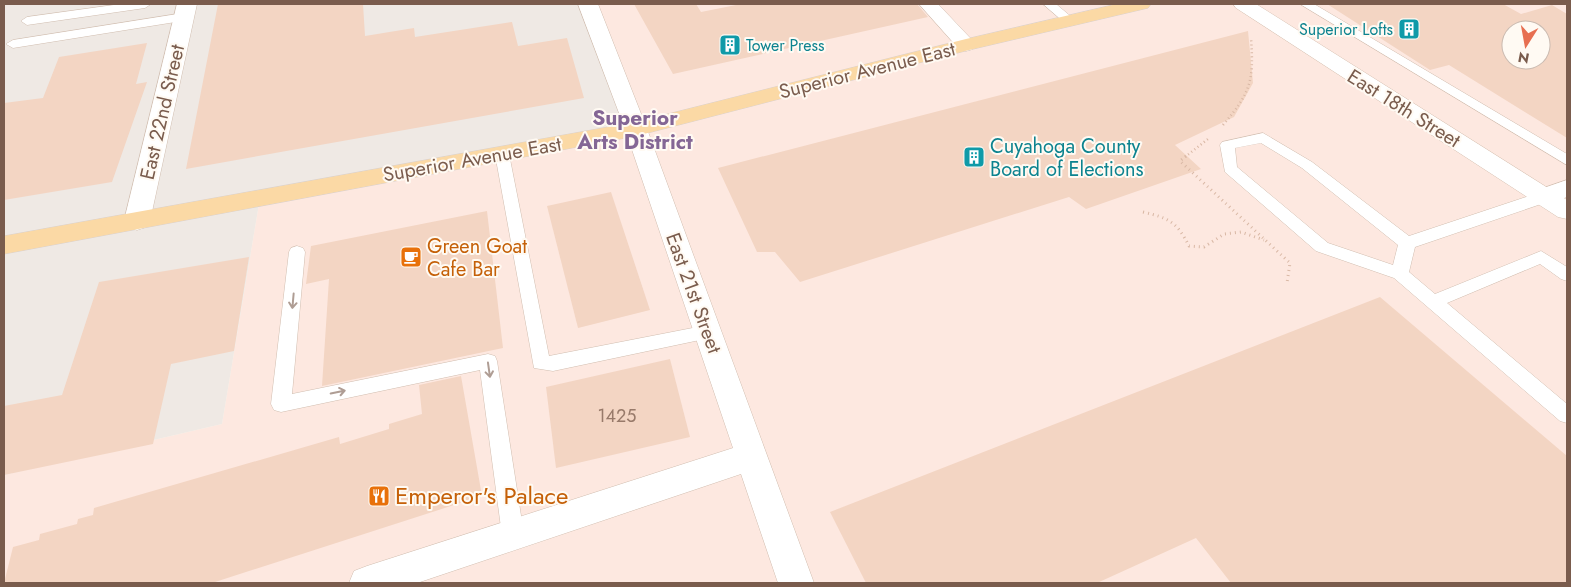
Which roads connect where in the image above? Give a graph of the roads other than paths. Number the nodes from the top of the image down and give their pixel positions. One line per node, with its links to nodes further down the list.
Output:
1 (145, 4): 10 (lane)
2 (588, 4): 13 (street, East 21st Street)
3 (928, 4): 12 (street)
4 (1049, 4): 9 (lane)
5 (1141, 4): 9 (main road, Superior Avenue East)
6 (1243, 4): 17 (street, East 18th Street)
7 (1306, 4): 15 (lane)
8 (185, 10): 11 (lane); 19 (street, East 22nd Street)
9 (1069, 20): 12 (main road, Superior Avenue East)
10 (26, 21)
11 (13, 44)
12 (966, 45): 13 (main road, Superior Avenue East)
13 (636, 130): 14 (main road, Superior Avenue East); 26 (street, East 21st Street)
14 (502, 154): 19 (main road, Superior Avenue East); 26 (lane)
15 (1567, 160)
16 (1567, 188): 17 (street)
17 (1544, 196): 18 (street, East 18th Street); 20 (lane)
18 (1567, 211)
19 (137, 221): 21 (main road, Superior Avenue East)
20 (1407, 243): 23 (lane); 23 (lane)
21 (4, 245)
22 (297, 252): 29 (lane, one-way to 29)
23 (1400, 274): 25 (lane)
24 (1567, 275): 25 (lane)
25 (1433, 302): 27 (lane)
26 (708, 332): 28 (street, East 21st Street)
27 (1567, 415)
28 (752, 456): 29 (street); 31 (street, East 21st Street)
29 (513, 535): 30 (street)
30 (368, 583)
31 (796, 583)

